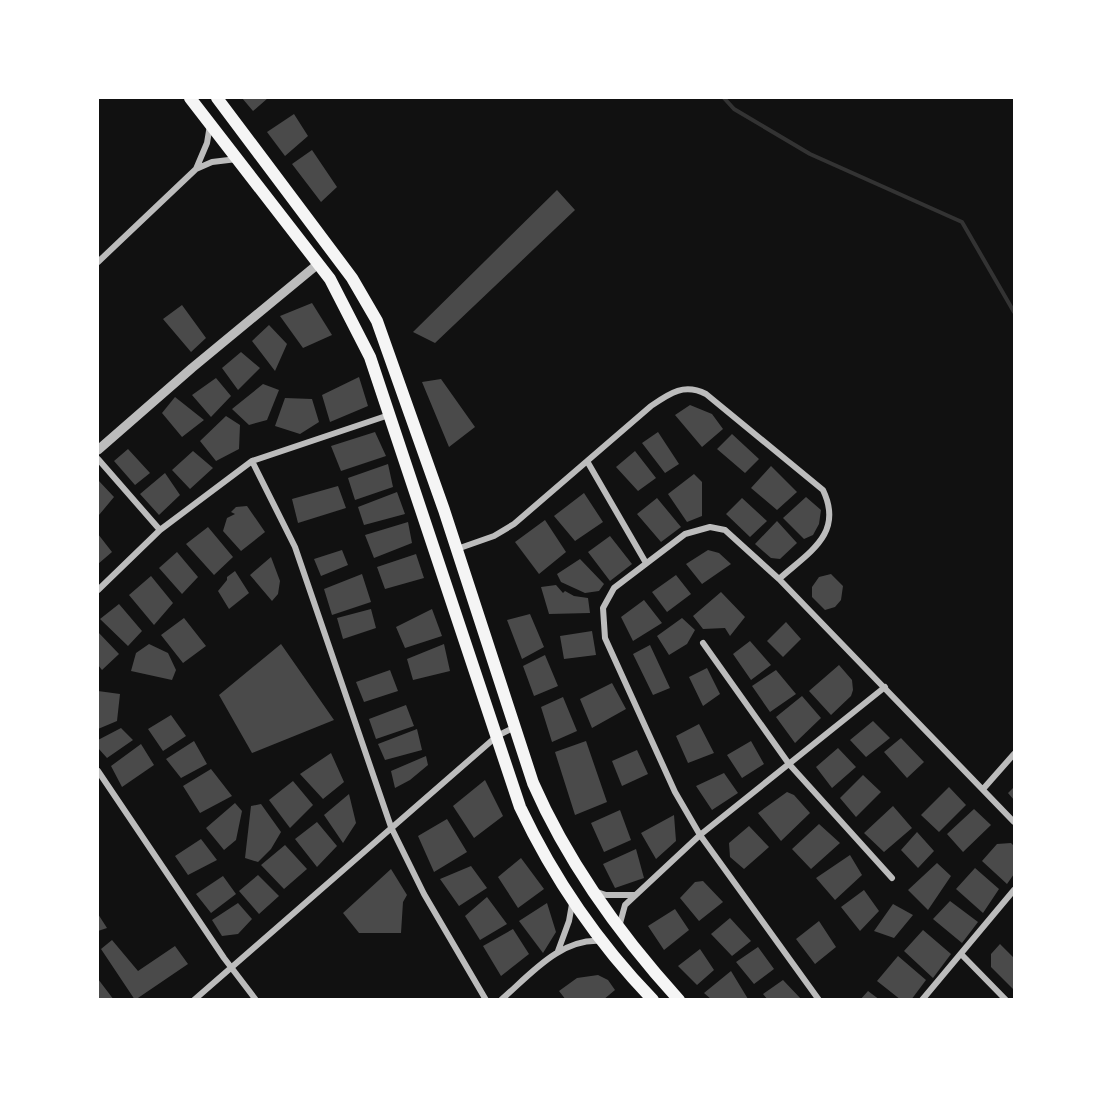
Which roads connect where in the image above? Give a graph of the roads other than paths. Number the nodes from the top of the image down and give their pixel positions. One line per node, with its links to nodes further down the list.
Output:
1 (190, 98): 3 (main road)
2 (217, 98): 14 (main road)
3 (211, 125): 4 (main road); 5 (street)
4 (237, 159): 5 (street); 7 (main road)
5 (196, 169): 6 (street)
6 (98, 262)
7 (318, 264): 8 (main road); 9 (street)
8 (389, 415): 11 (street); 21 (main road)
9 (98, 450)
10 (98, 459): 13 (street)
11 (252, 461): 13 (street); 27 (street)
12 (587, 461): 14 (street); 15 (street); 16 (street)
13 (160, 530): 17 (street)
14 (457, 549): 20 (main road)
15 (645, 563): 16 (street); 28 (street)
16 (779, 579): 19 (street)
17 (98, 590)
18 (703, 643): 23 (street)
19 (885, 687): 23 (street); 25 (street)
20 (515, 727): 21 (street); 31 (main road)
21 (497, 736): 27 (street); 33 (main road)
22 (1014, 754): 25 (street)
23 (789, 764): 28 (street); 29 (street)
24 (98, 771): 38 (street)
25 (984, 788): 26 (street)
26 (1014, 822)
27 (391, 827): 38 (street); 41 (street)
28 (700, 836): 32 (street); 45 (street)
29 (892, 878)
30 (1014, 890): 37 (street)
31 (594, 891): 32 (street); 34 (main road)
32 (635, 895): 34 (street)
33 (572, 896): 35 (main road); 36 (street)
34 (619, 927): 44 (main road)
35 (603, 941): 36 (street); 43 (main road)
36 (557, 951): 42 (street)
37 (961, 954): 46 (street); 47 (street)
38 (231, 967): 39 (street); 40 (street)
39 (194, 999)
40 (256, 999)
41 (486, 999)
42 (501, 999)
43 (653, 999)
44 (679, 999)
45 (819, 999)
46 (922, 999)
47 (1006, 999)

